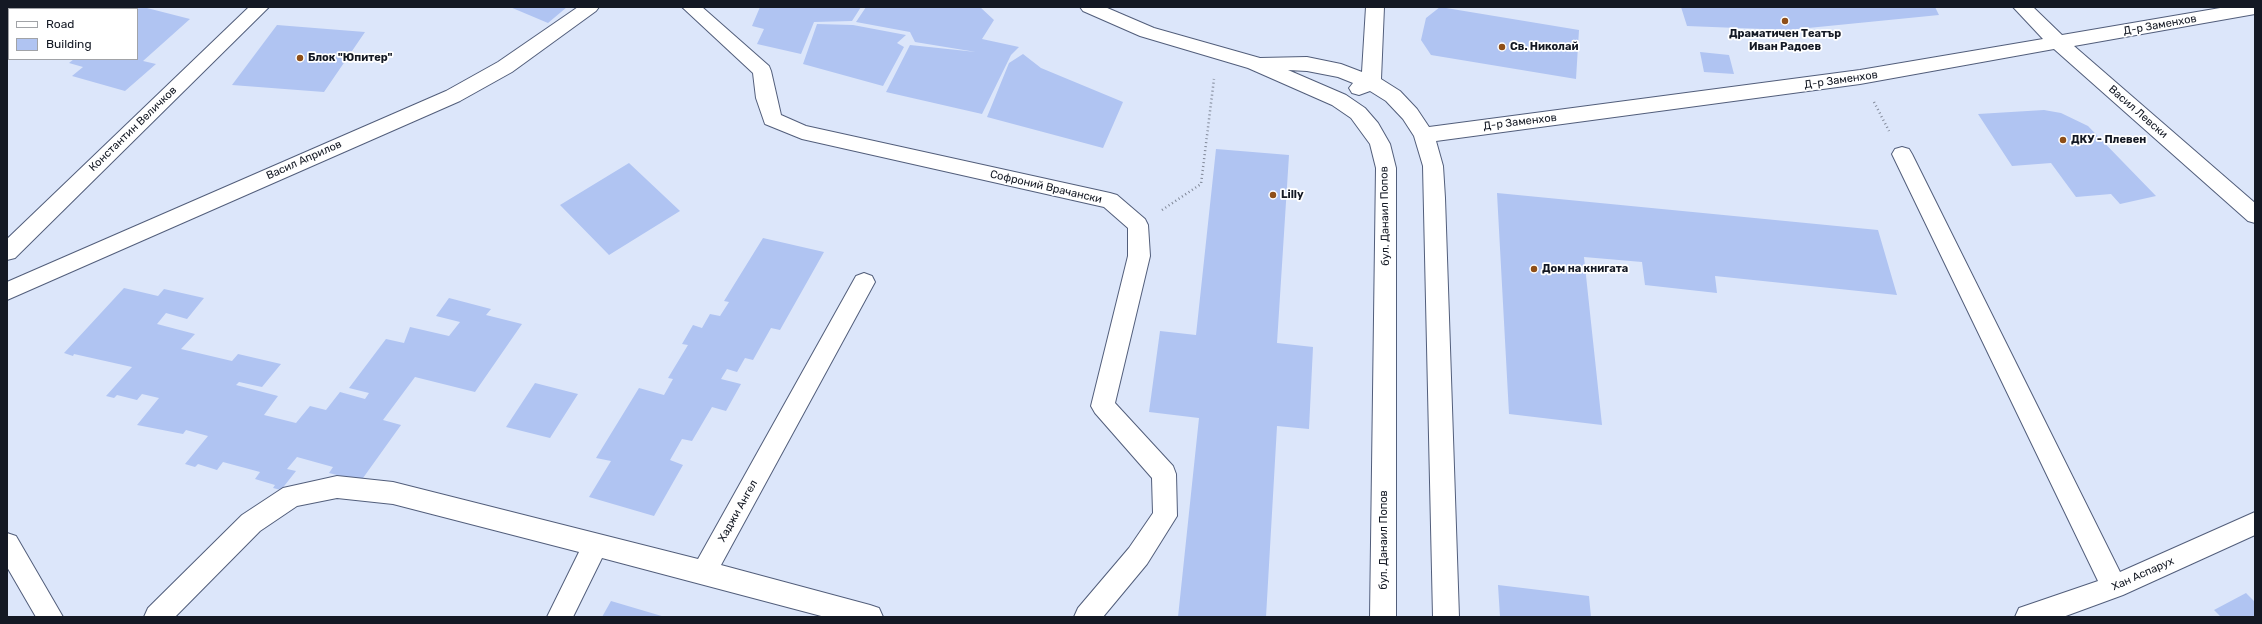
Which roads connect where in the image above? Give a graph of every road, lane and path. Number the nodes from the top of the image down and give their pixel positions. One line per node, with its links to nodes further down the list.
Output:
1 (260, 7): 18 (street, Константин Величков)
2 (590, 7): 20 (street, Васил Априлов)
3 (692, 7): 17 (street, Софроний Врачански)
4 (1090, 7): 9 (street)
5 (1375, 7): 12 (street)
6 (2022, 7): 8 (street, Васил Левски)
7 (2255, 8): 8 (street, Д-р Заменхов)
8 (2060, 44): 11 (street, Д-р Заменхов); 16 (street, Васил Левски)
9 (1217, 54): 10 (street); 17 (path)
10 (1255, 63): 12 (street); 13 (street, бул. Данаил Попов)
11 (1860, 77): 14 (street, Д-р Заменхов); 15 (path)
12 (1370, 82): 13 (street); 14 (street)
13 (1314, 88): 31 (street, бул. Данаил Попов)
14 (1424, 134): 32 (street)
15 (1902, 154): 25 (street)
16 (2255, 214)
17 (1138, 225): 30 (street)
18 (7, 252)
19 (864, 282): 24 (street, Хаджи Ангел)
20 (7, 291)
21 (2255, 523): 25 (street, Хан Аспарух)
22 (7, 544): 26 (street)
23 (596, 545): 24 (street); 27 (street); 28 (street)
24 (704, 572): 29 (street)
25 (2114, 587): 33 (street, Хан Аспарух)
26 (50, 617)
27 (157, 617)
28 (560, 617)
29 (870, 617)
30 (1087, 617)
31 (1383, 617)
32 (1446, 617)
33 (2028, 617)

